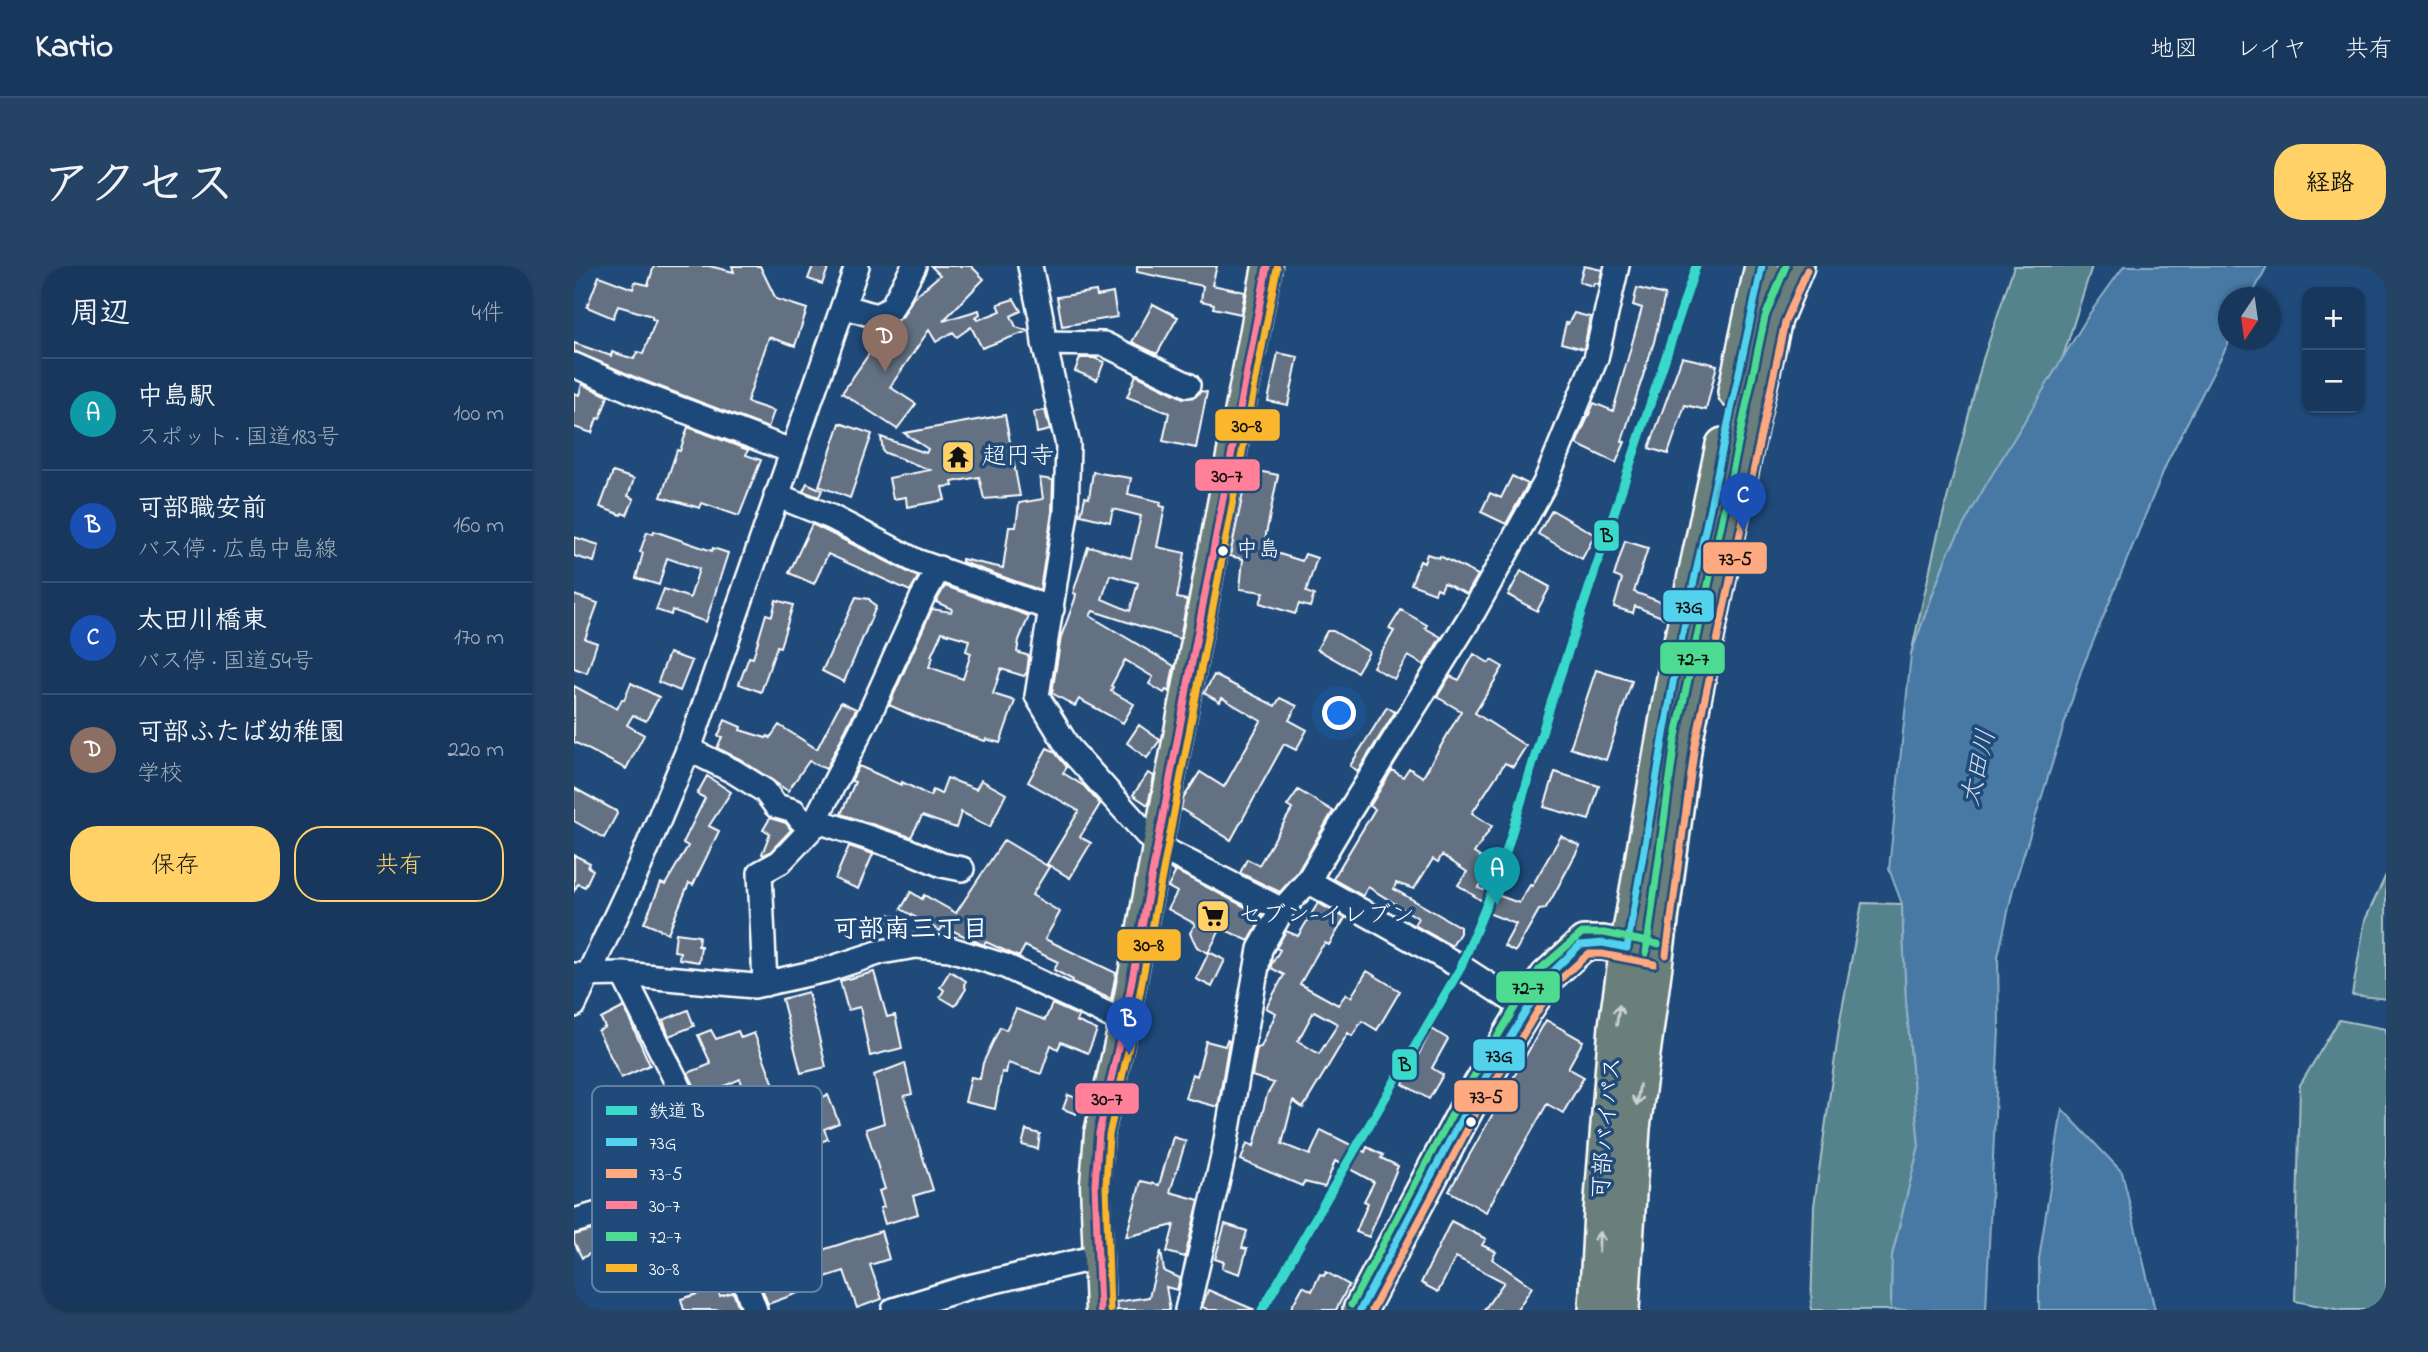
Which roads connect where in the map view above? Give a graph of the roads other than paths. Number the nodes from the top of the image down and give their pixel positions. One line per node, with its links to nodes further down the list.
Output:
1 (857, 266): 8 (street)
2 (914, 266): 8 (street)
3 (1030, 266): 9 (street)
4 (1267, 266): 18 (main road)
5 (1617, 266): 20 (street)
6 (1762, 266): 22 (highway)
7 (1797, 266): 22 (highway)
8 (843, 306): 12 (street)
9 (1044, 343): 11 (street); 15 (street)
10 (574, 365): 12 (street)
11 (1188, 385)
12 (791, 451): 13 (street)
13 (776, 495): 14 (street); 16 (street)
14 (939, 568): 15 (street); 17 (street)
15 (1052, 609): 18 (street)
16 (688, 749): 17 (street); 23 (street)
17 (818, 824): 19 (street); 25 (street)
18 (1157, 846): 21 (street); 28 (main road)
19 (962, 869)
20 (1308, 881): 21 (street); 27 (street)
21 (1282, 910): 37 (street)
22 (1642, 951): 27 (highway); 39 (highway, 可部バイパス, one-way to 22); 40 (highway, 可部バイパス, one-way to 40)
23 (580, 974): 24 (street); 26 (street)
24 (622, 974): 25 (street); 29 (street)
25 (765, 984): 28 (street)
26 (574, 1005)
27 (1526, 1009): 38 (highway)
28 (1124, 1022): 32 (main road)
29 (678, 1086)
30 (592, 1217): 31 (street)
31 (574, 1222)
32 (1098, 1257): 35 (street); 36 (main road)
33 (748, 1292): 34 (street)
34 (755, 1310)
35 (894, 1310)
36 (1100, 1310)
37 (1187, 1310)
38 (1360, 1310)
39 (1597, 1310)
40 (1622, 1310)

